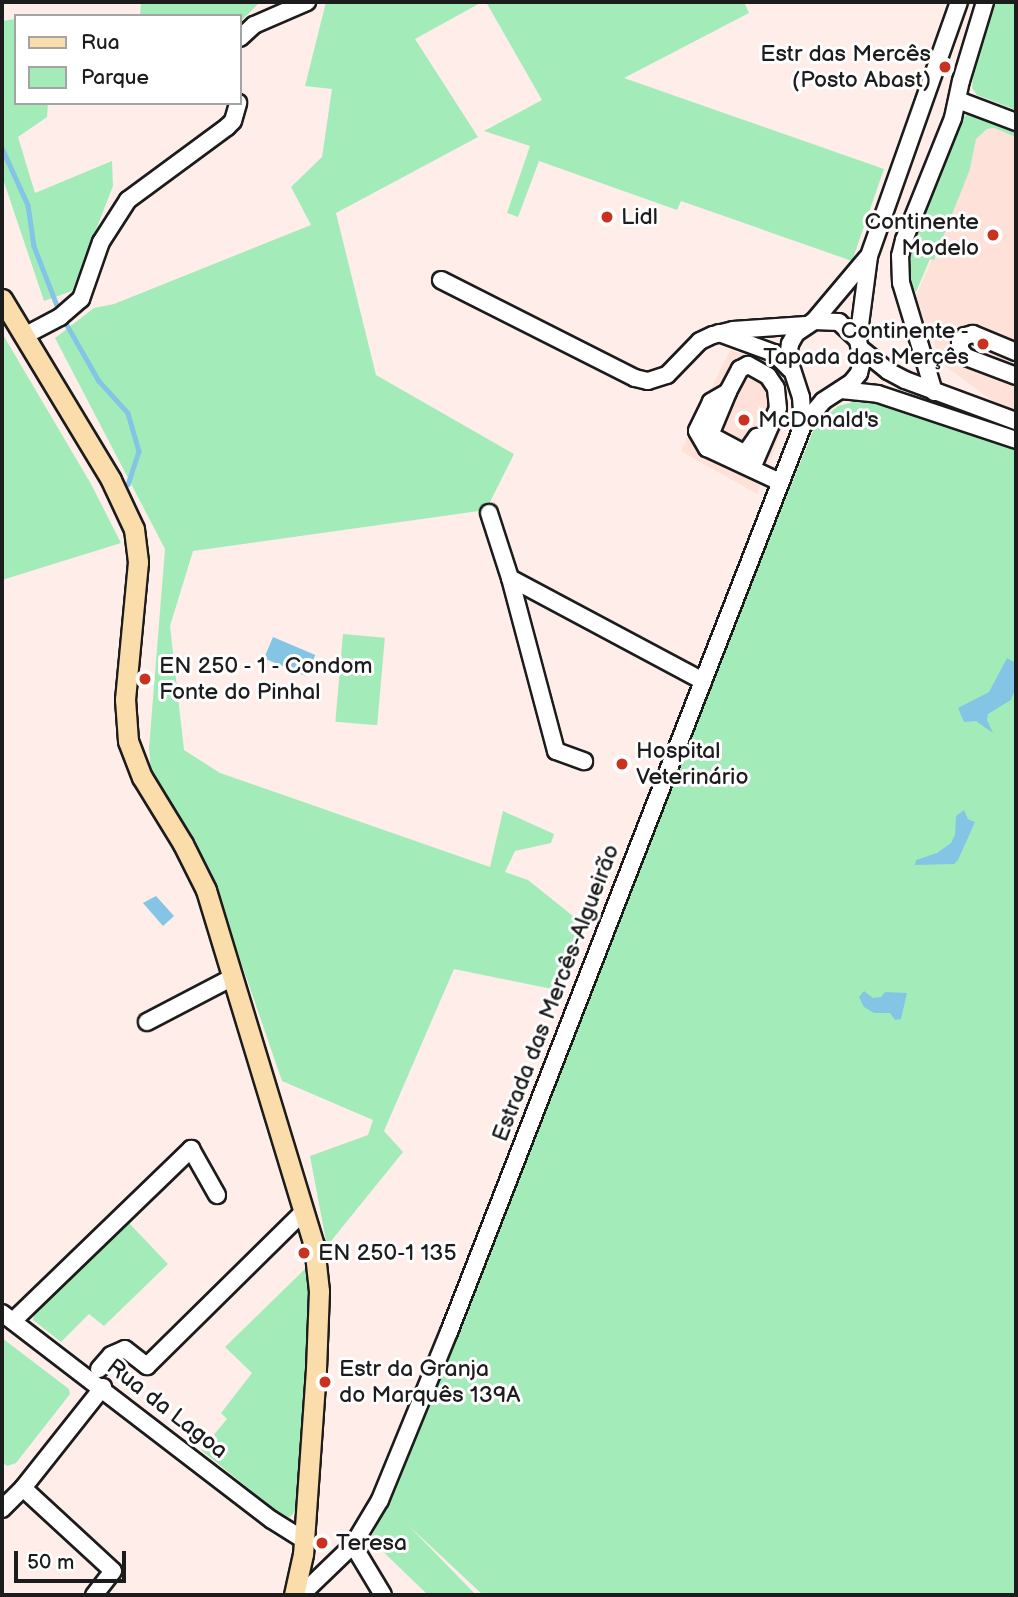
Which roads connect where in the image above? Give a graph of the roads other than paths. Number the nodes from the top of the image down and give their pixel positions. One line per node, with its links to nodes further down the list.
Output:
1 (307, 2): 4 (street)
2 (958, 2): 9 (street, Estrada das Mercês-Algueirão)
3 (985, 2): 5 (street)
4 (242, 36)
5 (958, 100): 7 (street); 8 (street)
6 (237, 105): 14 (street)
7 (1016, 122)
8 (908, 230): 9 (street); 23 (street)
9 (870, 252): 12 (street, Estrada das Mercês-Algueirão); 15 (street, Estrada das Mercês-Algueirão)
10 (441, 280): 13 (street)
11 (2, 299): 14 (main road)
12 (810, 323): 13 (street); 15 (street); 19 (street, Estrada das Mercês-Algueirão)
13 (719, 333): 16 (street)
14 (24, 336): 35 (main road)
15 (860, 345): 21 (street, Estrada das Mercês-Algueirão); 23 (street)
16 (755, 346): 18 (street); 19 (street)
17 (1016, 352): 20 (street)
18 (748, 365): 22 (street); 25 (street)
19 (793, 374): 21 (street); 26 (street, Estrada das Mercês-Algueirão)
20 (1016, 376)
21 (838, 391): 26 (street, Estrada das Mercês-Algueirão); 27 (street)
22 (728, 392): 25 (street); 29 (street)
23 (934, 392): 24 (street)
24 (1015, 422): 27 (street)
25 (770, 425): 29 (street)
26 (803, 425): 30 (street, Estrada das Mercês-Algueirão)
27 (980, 428): 28 (street)
28 (1016, 440)
29 (752, 468): 30 (street)
30 (780, 482): 33 (street, Estrada das Mercês-Algueirão)
31 (489, 513): 32 (street)
32 (510, 578): 33 (street); 34 (street)
33 (703, 681): 44 (street, Estrada das Mercês-Algueirão)
34 (584, 761)
35 (233, 977): 36 (street); 38 (main road)
36 (147, 1023)
37 (216, 1195): 39 (street)
38 (304, 1211): 40 (street); 45 (main road)
39 (7, 1317): 41 (street, Rua da Lagoa)
40 (99, 1369)
41 (103, 1388): 42 (street); 45 (street, Rua da Lagoa)
42 (23, 1488): 43 (street); 47 (street)
43 (2, 1509)
44 (353, 1545): 46 (street, Estrada das Mercês-Algueirão); 50 (street)
45 (303, 1547): 46 (street, Rua da Lagoa); 48 (main road)
46 (331, 1566): 49 (street, Estrada das Mercês-Algueirão)
47 (94, 1595)
48 (294, 1595)
49 (300, 1595)
50 (383, 1595)

